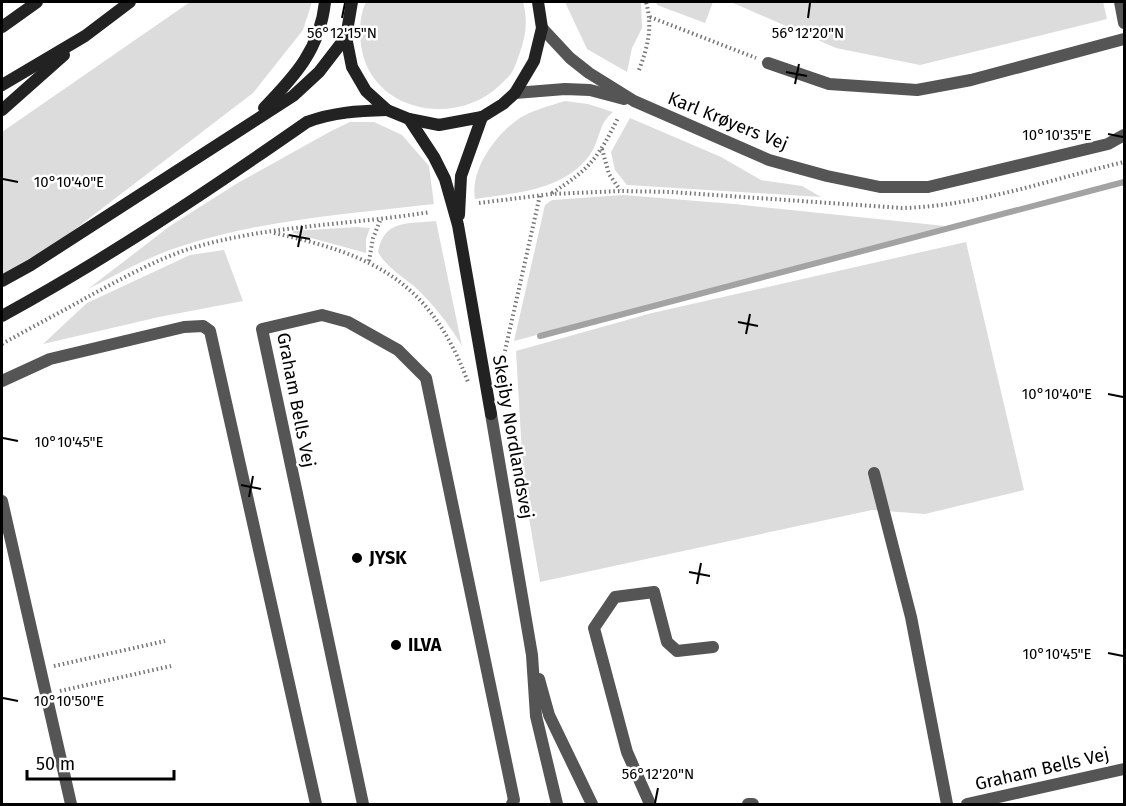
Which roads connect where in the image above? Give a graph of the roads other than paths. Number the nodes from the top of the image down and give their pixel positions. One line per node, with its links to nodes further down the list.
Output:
1 (37, 2): 8 (main road)
2 (130, 2): 10 (main road)
3 (325, 2): 21 (main road)
4 (352, 2): 11 (main road)
5 (537, 2): 9 (main road)
6 (1120, 2): 7 (street)
7 (1125, 23)
8 (2, 27)
9 (542, 28): 15 (main road); 16 (street, Karl Krøyers Vej)
10 (85, 36): 14 (main road); 17 (main road)
11 (346, 37): 18 (main road); 21 (main road)
12 (1125, 39): 13 (street)
13 (768, 63)
14 (2, 86)
15 (515, 93): 16 (street, Karl Krøyers Vej); 19 (main road)
16 (634, 101): 22 (street, Karl Krøyers Vej)
17 (2, 110)
18 (387, 110): 20 (main road); 25 (main road)
19 (482, 117): 20 (main road); 23 (main road, Skejby Nordlandsvej)
20 (409, 119): 23 (main road, Skejby Nordlandsvej)
21 (248, 124): 24 (main road)
22 (1125, 135)
23 (458, 225): 27 (main road, Skejby Nordlandsvej)
24 (2, 280)
25 (2, 316)
26 (2, 381): 34 (street)
27 (491, 414): 31 (street, Skejby Nordlandsvej)
28 (874, 473): 42 (street)
29 (2, 501): 33 (street)
30 (713, 646): 39 (street)
31 (532, 655): 37 (street, Skejby Nordlandsvej); 38 (street, Skejby Nordlandsvej)
32 (1125, 769): 43 (street, Graham Bells Vej)
33 (71, 804)
34 (316, 804)
35 (363, 804): 36 (street, Graham Bells Vej)
36 (512, 804)
37 (557, 804)
38 (592, 804)
39 (650, 804)
40 (748, 804): 41 (street)
41 (753, 804)
42 (946, 804)
43 (967, 804)

